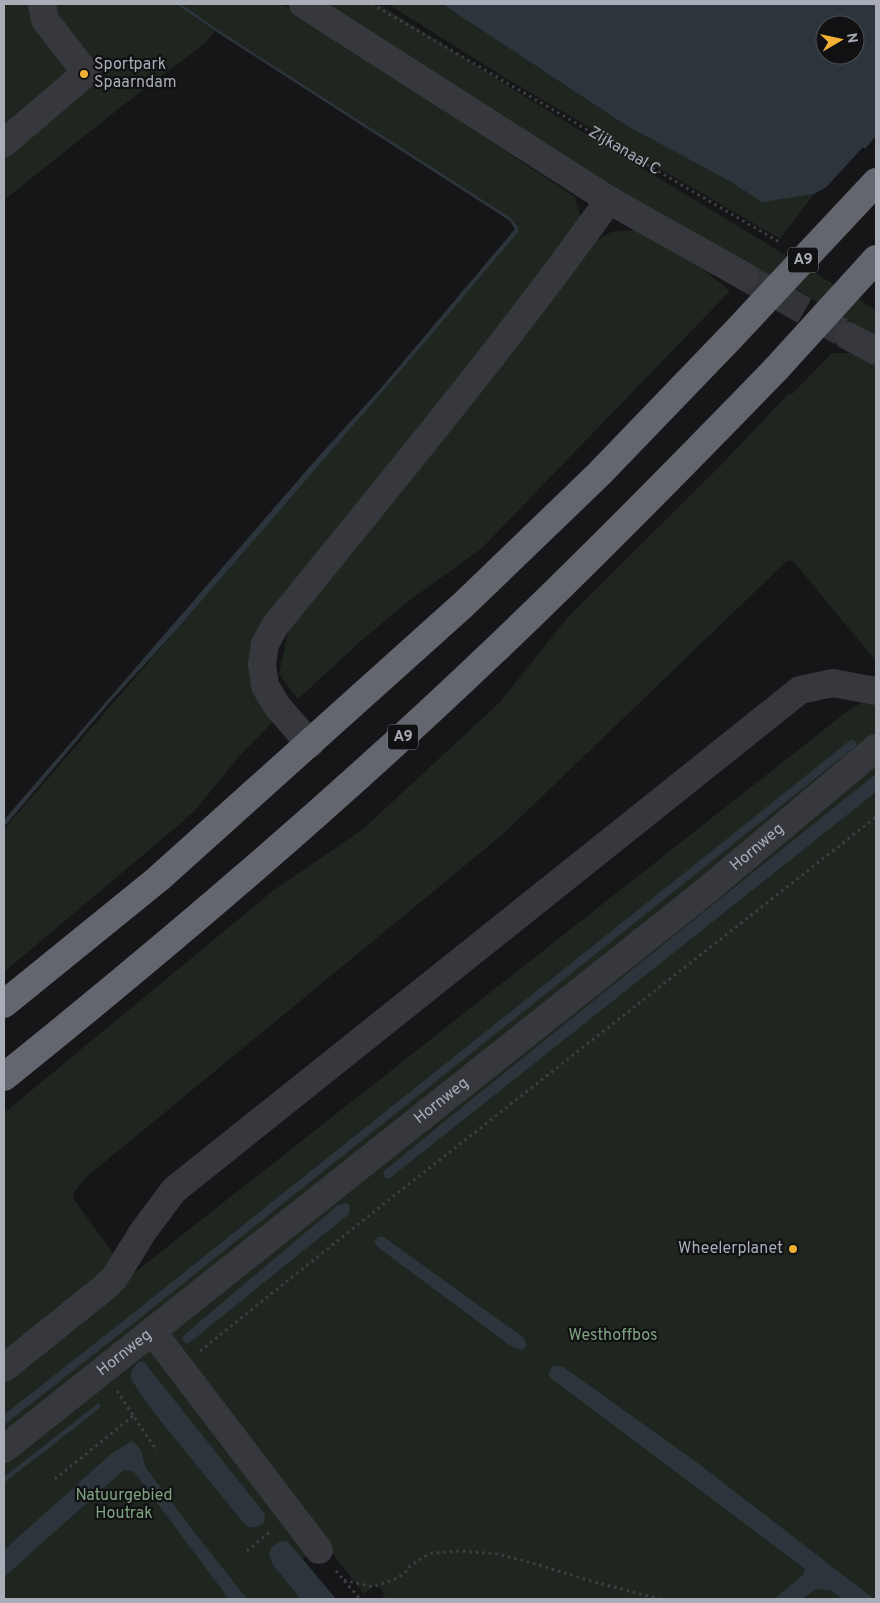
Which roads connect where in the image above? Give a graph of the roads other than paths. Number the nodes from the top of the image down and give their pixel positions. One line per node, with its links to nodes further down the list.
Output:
1 (42, 4): 3 (street)
2 (303, 4): 5 (street)
3 (4, 143)
4 (876, 182): 11 (highway, A9, bridge)
5 (609, 200): 7 (street); 11 (street)
6 (876, 259): 14 (highway, A9, bridge)
7 (744, 276)
8 (848, 336): 9 (street)
9 (876, 351)
10 (876, 691): 16 (street)
11 (310, 744): 13 (highway, A9)
12 (876, 748): 15 (street, Hornweg)
13 (4, 1004)
14 (4, 1077)
15 (152, 1331): 17 (street, Hornweg); 18 (street)
16 (4, 1368)
17 (4, 1450)
18 (318, 1550)

